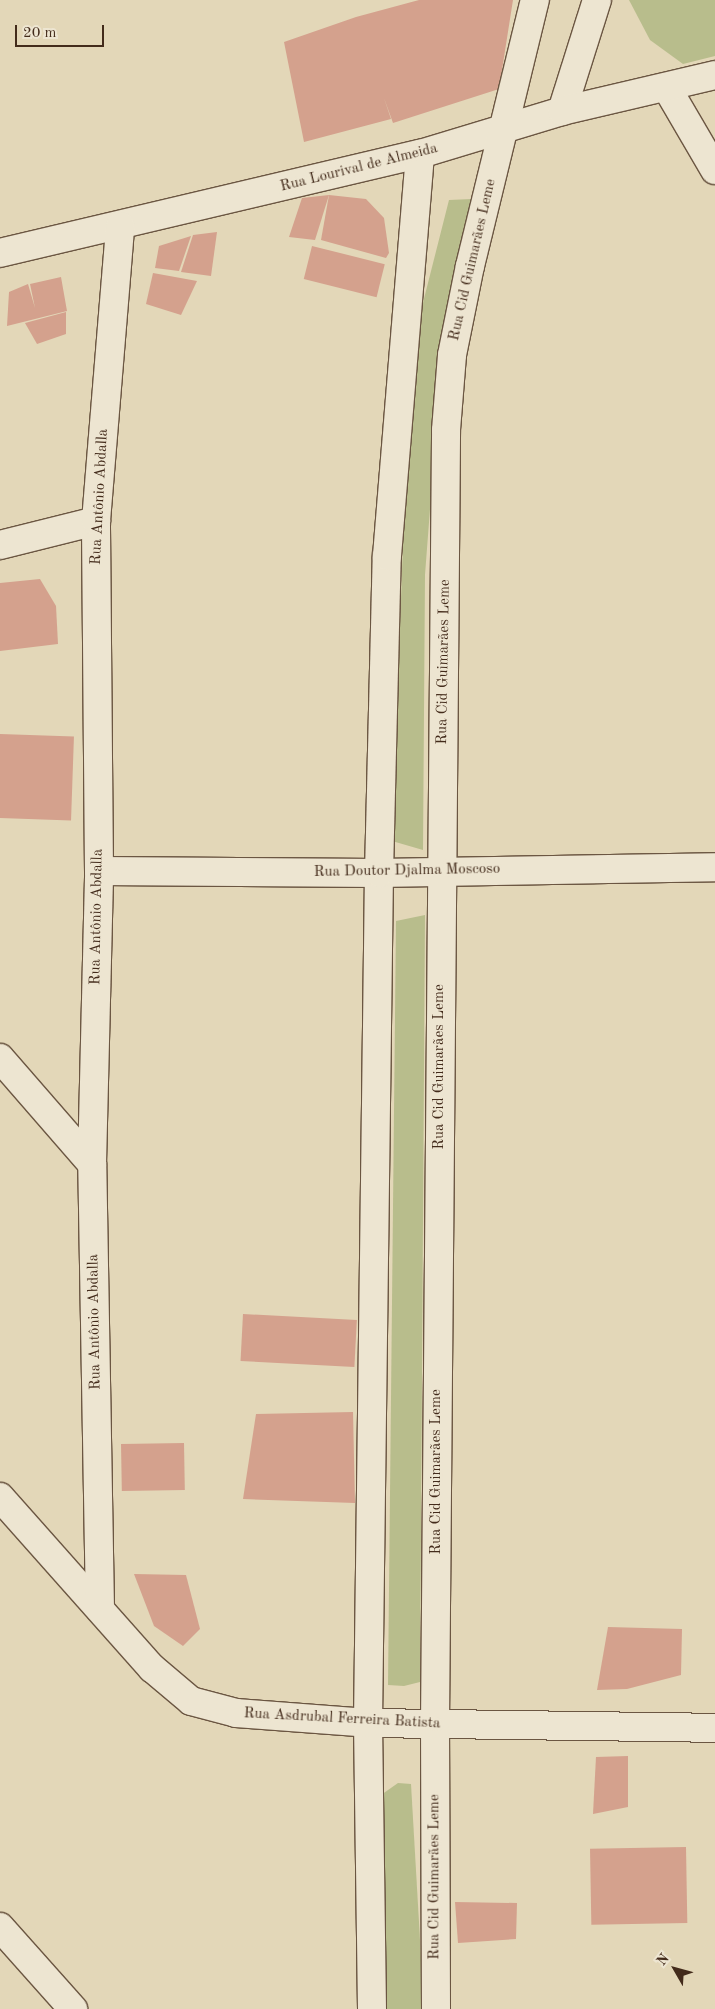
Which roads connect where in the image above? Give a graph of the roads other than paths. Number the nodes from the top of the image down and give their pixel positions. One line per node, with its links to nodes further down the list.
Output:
1 (535, 0): 6 (street, Rua Cid Guimarães Leme)
2 (598, 0): 5 (street)
3 (715, 75): 4 (street, Rua Lourival de Almeida)
4 (667, 88): 5 (street, Rua Lourival de Almeida); 8 (street)
5 (562, 111): 6 (street, Rua Lourival de Almeida)
6 (502, 132): 7 (street, Rua Lourival de Almeida); 14 (street, Rua Cid Guimarães Leme)
7 (420, 154): 9 (street, Rua Lourival de Almeida); 16 (street)
8 (715, 170)
9 (120, 226): 10 (street, Rua Lourival de Almeida); 11 (street, Rua Antônio Abdalla)
10 (0, 253)
11 (96, 521): 12 (street); 15 (street, Rua Antônio Abdalla)
12 (0, 545)
13 (715, 867): 14 (street, Rua Doutor Djalma Moscoso)
14 (442, 870): 16 (street, Rua Doutor Djalma Moscoso); 22 (street, Rua Cid Guimarães Leme)
15 (99, 871): 16 (street, Rua Doutor Djalma Moscoso); 18 (street, Rua Antônio Abdalla)
16 (379, 873): 21 (street)
17 (0, 1058): 18 (street)
18 (92, 1164): 20 (street, Rua Antônio Abdalla)
19 (1, 1499): 20 (street, Rua Asdrubal Ferreira Batista)
20 (100, 1609): 21 (street, Rua Asdrubal Ferreira Batista)
21 (368, 1723): 22 (street, Rua Asdrubal Ferreira Batista); 26 (street)
22 (434, 1724): 23 (street, Rua Asdrubal Ferreira Batista); 27 (street, Rua Cid Guimarães Leme)
23 (715, 1728)
24 (0, 1927): 25 (street)
25 (73, 2009)
26 (372, 2009)
27 (436, 2009)

